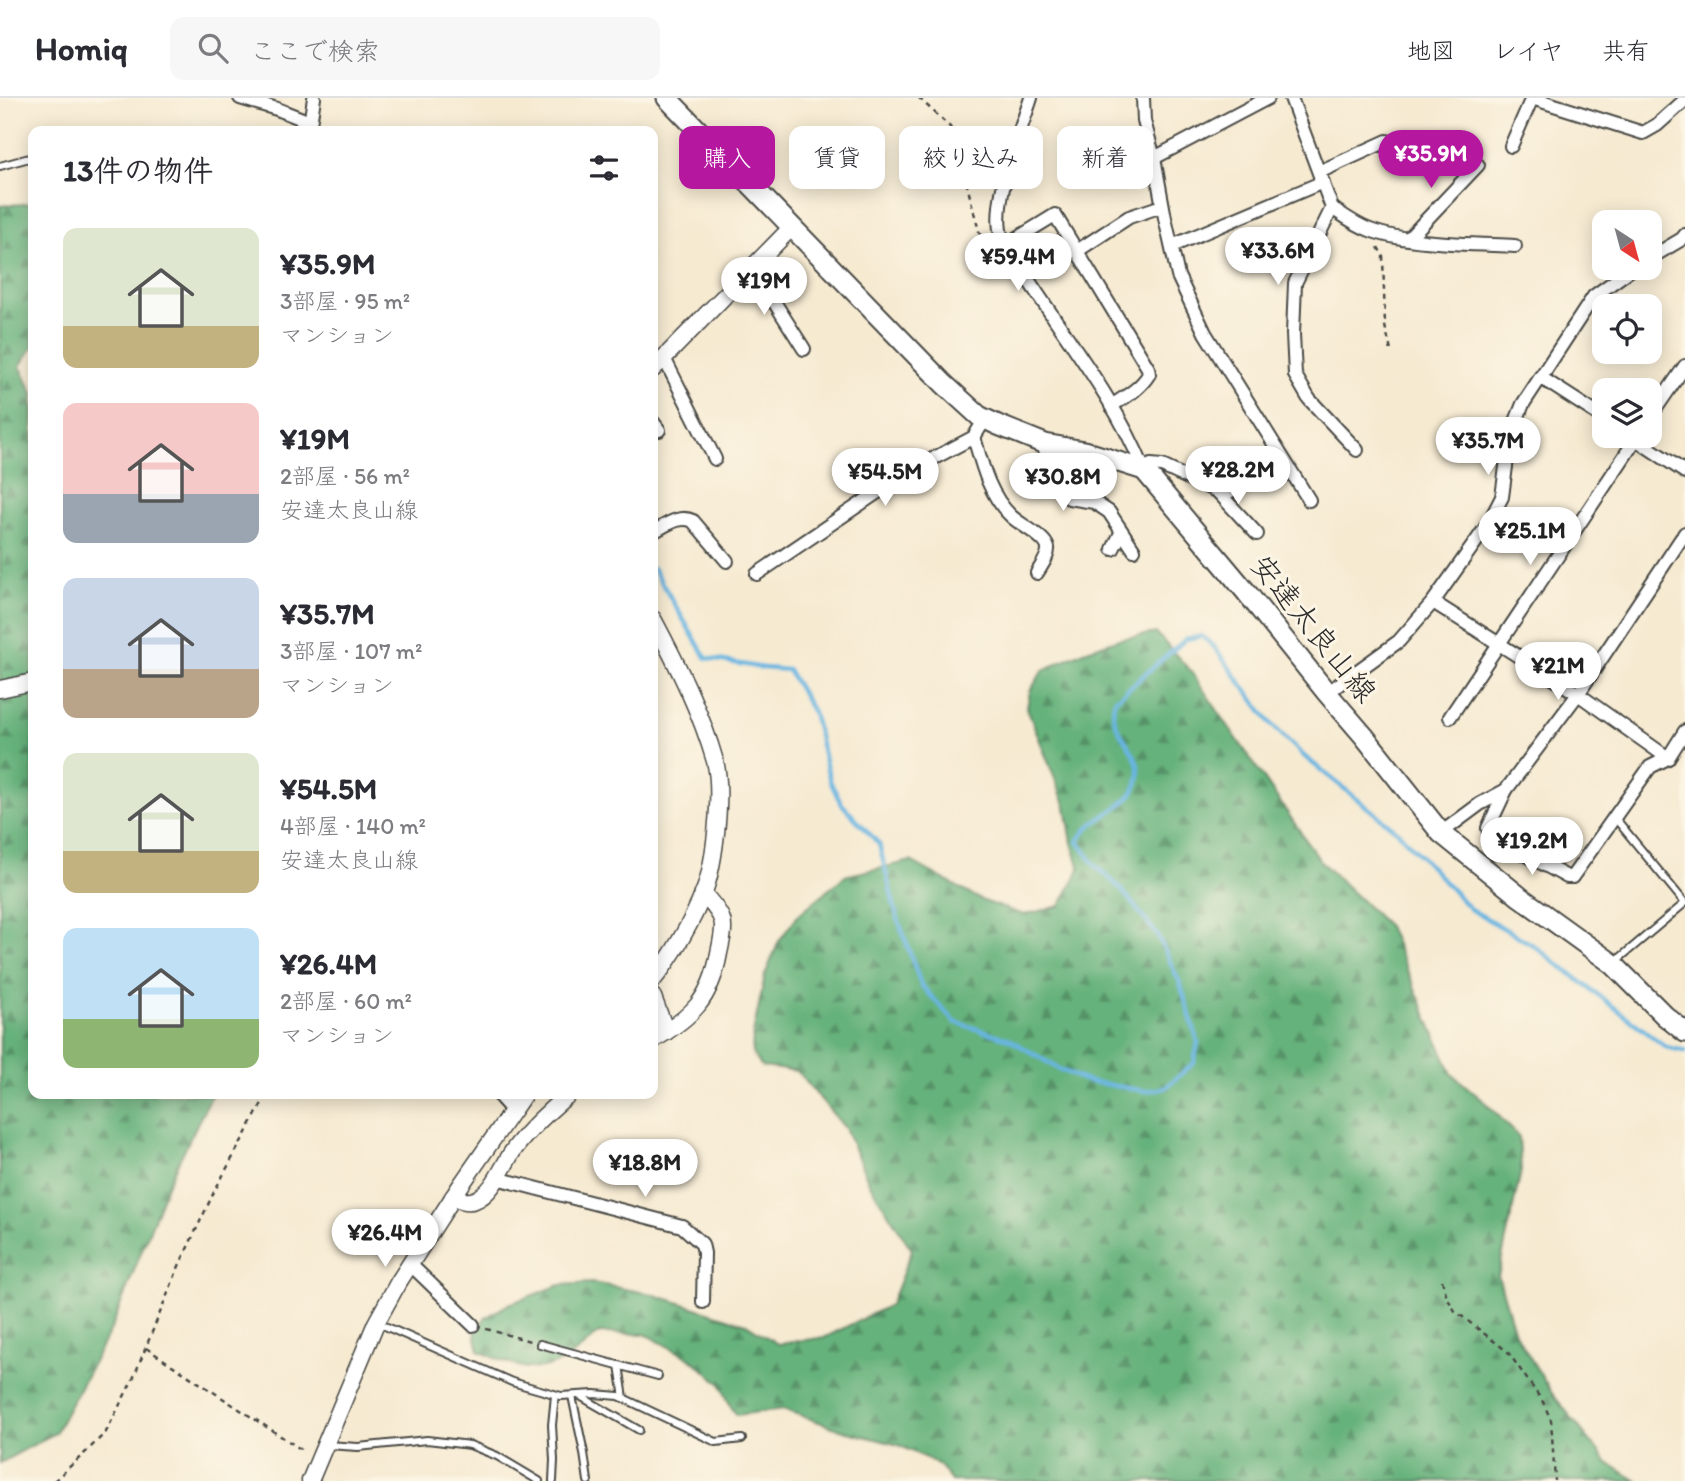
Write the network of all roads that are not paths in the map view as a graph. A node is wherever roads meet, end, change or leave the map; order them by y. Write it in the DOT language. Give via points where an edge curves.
graph roads {
  1 [pos="240,98"];
  2 [pos="314,98"];
  3 [pos="667,98"];
  4 [pos="1031,98"];
  5 [pos="1268,98"];
  6 [pos="1292,98"];
  7 [pos="1147,100"];
  8 [pos="1685,100"];
  9 [pos="308,126"];
  10 [pos="310,126"];
  11 [pos="1387,141"];
  12 [pos="1511,146"];
  13 [pos="28,158"];
  14 [pos="1154,158"];
  15 [pos="1478,165"];
  16 [pos="0,166"];
  17 [pos="1321,177"];
  18 [pos="1162,206"];
  19 [pos="1332,208"];
  20 [pos="792,227"];
  21 [pos="1685,235"];
  22 [pos="1409,238"];
  23 [pos="1006,245"];
  24 [pos="1172,246"];
  25 [pos="1515,246"];
  26 [pos="1077,251"];
  27 [pos="1662,251"];
  28 [pos="752,267"];
  29 [pos="1616,280"];
  30 [pos="804,349"];
  31 [pos="658,363"];
  32 [pos="1685,366"];
  33 [pos="1540,377"];
  34 [pos="1662,400"];
  35 [pos="1111,406"];
  36 [pos="1592,411"];
  37 [pos="985,419"];
  38 [pos="974,437"];
  39 [pos="1045,444"];
  40 [pos="1628,448"];
  41 [pos="1651,448"];
  42 [pos="1357,450"];
  43 [pos="715,458"];
  44 [pos="1144,470"];
  45 [pos="1685,472"];
  46 [pos="1251,480"];
  47 [pos="1218,492"];
  48 [pos="1309,500"];
  49 [pos="658,529"];
  50 [pos="1121,533"];
  51 [pos="1685,533"];
  52 [pos="1257,534"];
  53 [pos="1113,549"];
  54 [pos="1134,550"];
  55 [pos="727,561"];
  56 [pos="1037,573"];
  57 [pos="757,574"];
  58 [pos="1433,602"];
  59 [pos="1499,644"];
  60 [pos="660,645"];
  61 [pos="28,682"];
  62 [pos="0,688"];
  63 [pos="1327,693"];
  64 [pos="1578,694"];
  65 [pos="1450,718"];
  66 [pos="1685,731"];
  67 [pos="1668,758"];
  68 [pos="1506,790"];
  69 [pos="1615,818"];
  70 [pos="1441,833"];
  71 [pos="703,893"];
  72 [pos="1613,964"];
  73 [pos="658,974"];
  74 [pos="1685,1032"];
  75 [pos="659,1036"];
  76 [pos="502,1099"];
  77 [pos="520,1099"];
  78 [pos="563,1099"];
  79 [pos="512,1111"];
  80 [pos="496,1178"];
  81 [pos="453,1197"];
  82 [pos="410,1264"];
  83 [pos="703,1302"];
  84 [pos="376,1323"];
  85 [pos="473,1325"];
  86 [pos="540,1344"];
  87 [pos="620,1365"];
  88 [pos="658,1376"];
  89 [pos="555,1395"];
  90 [pos="576,1395"];
  91 [pos="624,1398"];
  92 [pos="639,1430"];
  93 [pos="742,1439"];
  94 [pos="326,1445"];
  95 [pos="310,1481"];
  96 [pos="539,1481"];
  97 [pos="552,1481"];
  98 [pos="587,1481"];
  1 -- 9 [label="street" via="278,109"];
  2 -- 10 [label="street"];
  3 -- 20 [label="main road"];
  4 -- 23 [label="street" via="999,203 998,227"];
  5 -- 14 [label="street"];
  6 -- 17 [label="street"];
  7 -- 14 [label="street" via="1144,121"];
  8 -- 12 [label="street" via="1643,133 1532,98"];
  11 -- 17 [label="street"];
  13 -- 16 [label="lane"];
  14 -- 18 [label="street"];
  15 -- 22 [label="street"];
  17 -- 19 [label="street"];
  17 -- 24 [label="street"];
  18 -- 24 [label="street"];
  18 -- 26 [label="street" via="1129,218"];
  19 -- 22 [label="street" via="1364,227"];
  19 -- 42 [label="street" via="1295,283 1295,375 1309,399"];
  20 -- 28 [label="street"];
  20 -- 37 [label="main road" via="944,384"];
  21 -- 27 [label="street"];
  22 -- 25 [label="street"];
  23 -- 26 [label="street" via="1055,215"];
  23 -- 35 [label="street"];
  24 -- 48 [label="street" via="1178,275 1205,333"];
  26 -- 35 [label="street" via="1149,374"];
  28 -- 30 [label="street"];
  28 -- 31 [label="street"];
  29 -- 33 [label="street" via="1594,296"];
  31 -- 43 [label="street"];
  32 -- 34 [label="street"];
  33 -- 36 [label="street"];
  33 -- 58 [label="street" via="1510,436 1502,497"];
  35 -- 44 [label="street"];
  37 -- 38 [label="street"];
  37 -- 39 [label="main road"];
  38 -- 56 [label="street" via="994,495 1047,546"];
  38 -- 57 [label="street" via="906,473"];
  39 -- 44 [label="main road"];
  39 -- 50 [label="street" via="1046,461 1069,498 1094,502 1108,512"];
  40 -- 59 [label="street"];
  41 -- 45 [label="street"];
  44 -- 47 [label="street" via="1162,466"];
  44 -- 63 [label="main road, 安達太良山線"];
  46 -- 47 [label="street" via="1227,493"];
  47 -- 52 [label="street"];
  49 -- 55 [label="street" via="687,518"];
  50 -- 53 [label="street"];
  50 -- 54 [label="street"];
  51 -- 64 [label="street"];
  58 -- 59 [label="street"];
  58 -- 63 [label="street" via="1399,641"];
  59 -- 64 [label="street"];
  59 -- 65 [label="street"];
  60 -- 71 [label="street" via="691,695 716,763 719,803"];
  61 -- 62 [label="street"];
  63 -- 70 [label="main road, 安達太良山線"];
  64 -- 67 [label="street"];
  64 -- 68 [label="street"];
  66 -- 67 [label="street"];
  67 -- 69 [label="street" via="1650,767"];
  68 -- 69 [label="street" via="1488,828 1490,835 1567,877 1572,877"];
  68 -- 70 [label="street"];
  69 -- 72 [label="lane" via="1685,903"];
  70 -- 72 [label="main road, 安達太良山線"];
  71 -- 73 [label="street"];
  71 -- 75 [label="street" via="723,920 718,960 706,997"];
  72 -- 74 [label="main road, 安達太良山線"];
  76 -- 79 [label="street"];
  77 -- 79 [label="street"];
  78 -- 80 [label="street" via="514,1149"];
  79 -- 81 [label="street"];
  80 -- 81 [label="street" via="475,1200"];
  80 -- 83 [label="street" via="682,1226 702,1244"];
  81 -- 82 [label="street"];
  82 -- 84 [label="street"];
  82 -- 85 [label="street"];
  84 -- 89 [label="lane" via="512,1382"];
  84 -- 94 [label="street"];
  86 -- 87 [label="lane"];
  87 -- 88 [label="lane"];
  87 -- 91 [label="lane"];
  89 -- 90 [label="lane"];
  89 -- 97 [label="lane"];
  90 -- 91 [label="lane"];
  90 -- 92 [label="lane"];
  90 -- 98 [label="lane"];
  91 -- 93 [label="lane" via="716,1442"];
  94 -- 95 [label="street"];
  94 -- 96 [label="lane" via="358,1447 427,1440 470,1445"];
}
